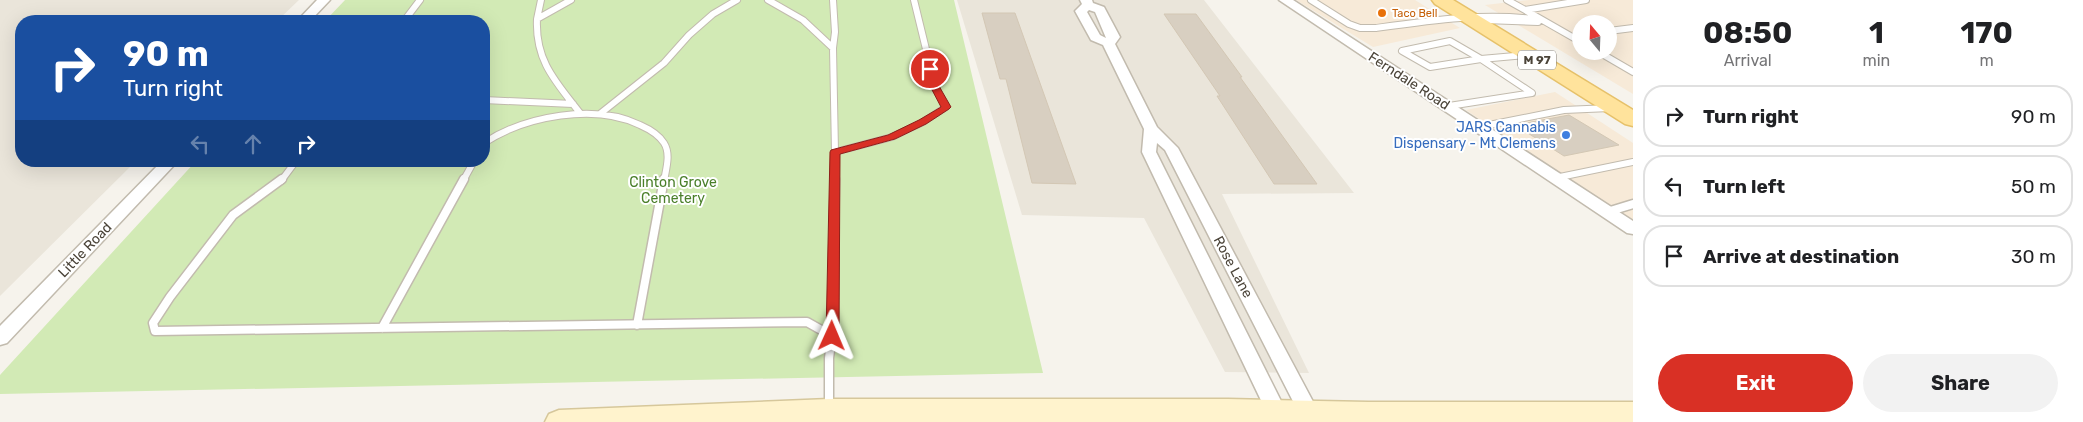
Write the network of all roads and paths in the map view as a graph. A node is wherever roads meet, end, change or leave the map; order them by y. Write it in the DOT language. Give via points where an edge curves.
graph roads {
  1 [pos="324,0"];
  2 [pos="420,0"];
  3 [pos="541,0"];
  4 [pos="571,0"];
  5 [pos="737,0"];
  6 [pos="768,0"];
  7 [pos="833,0"];
  8 [pos="914,0"];
  9 [pos="1285,0"];
  10 [pos="1312,0"];
  11 [pos="1442,0"];
  12 [pos="1507,0"];
  13 [pos="1586,0"];
  14 [pos="1087,2"];
  15 [pos="1525,10"];
  16 [pos="309,15"];
  17 [pos="409,15"];
  18 [pos="1468,17"];
  19 [pos="537,19"];
  20 [pos="1542,20"];
  21 [pos="1633,28"];
  22 [pos="1618,29"];
  23 [pos="1569,35"];
  24 [pos="1572,35"];
  25 [pos="1572,37"];
  26 [pos="833,48"];
  27 [pos="1529,55"];
  28 [pos="1481,59"];
  29 [pos="1612,60"];
  30 [pos="1633,72"];
  31 [pos="490,100"];
  32 [pos="573,104"];
  33 [pos="1449,106"];
  34 [pos="1614,107"];
  35 [pos="580,113"];
  36 [pos="601,113"];
  37 [pos="1633,119"];
  38 [pos="1479,127"];
  39 [pos="1151,129"];
  40 [pos="490,139"];
  41 [pos="835,152"];
  42 [pos="1633,162"];
  43 [pos="165,167"];
  44 [pos="292,167"];
  45 [pos="471,167"];
  46 [pos="1555,178"];
  47 [pos="1633,204"];
  48 [pos="1607,212"];
  49 [pos="1633,229"];
  50 [pos="637,325"];
  51 [pos="382,328"];
  52 [pos="832,336"];
  53 [pos="0,338"];
  54 [pos="829,410"];
  55 [pos="1276,411"];
  56 [pos="1308,411"];
  57 [pos="1633,414"];
  58 [pos="1138,416"];
  59 [pos="1231,416"];
  60 [pos="1370,418"];
  61 [pos="1518,418"];
  62 [pos="559,422"];
  1 -- 16 [label="street"];
  2 -- 17 [label="lane"];
  3 -- 19 [label="lane"];
  4 -- 19 [label="lane"];
  5 -- 36 [label="lane" via="713,14 664,63"];
  6 -- 26 [label="lane" via="819,32"];
  7 -- 26 [label="lane"];
  8 -- 41 [label="lane" via="935,86 946,107 892,137"];
  9 -- 33 [label="street, Ferndale Road"];
  10 -- 18 [label="lane" via="1360,28"];
  11 -- 18 [label="main road, M 97"];
  12 -- 15 [label="lane"];
  13 -- 15 [label="lane"];
  14 -- 39 [label="street, Rose Lane" via="1081,12 1094,37 1108,43"];
  15 -- 20 [label="lane"];
  18 -- 20 [label="lane" via="1502,22 1536,23"];
  18 -- 27 [label="main road, M 97"];
  19 -- 32 [label="lane" via="535,33 542,64"];
  20 -- 23 [label="lane"];
  21 -- 22 [label="lane"];
  23 -- 24 [label="lane"];
  23 -- 25 [label="lane"];
  26 -- 41 [label="lane"];
  27 -- 28 [label="lane"];
  27 -- 34 [label="main road, M 97"];
  28 -- 28 [label="lane" via="1450,41 1402,51 1430,67"];
  28 -- 33 [label="lane" via="1532,93"];
  29 -- 30 [label="lane"];
  31 -- 32 [label="lane"];
  32 -- 35 [label="lane"];
  33 -- 38 [label="street, Ferndale Road"];
  34 -- 37 [label="main road, M 97"];
  34 -- 38 [label="lane" via="1564,110"];
  35 -- 36 [label="lane"];
  35 -- 40 [label="lane" via="502,131"];
  36 -- 50 [label="lane" via="630,120 652,131 665,144 668,160"];
  38 -- 46 [label="street, Ferndale Road"];
  39 -- 55 [label="street, Rose Lane" via="1149,152"];
  39 -- 56 [label="street, Rose Lane" via="1171,148"];
  41 -- 52 [label="lane"];
  42 -- 46 [label="lane"];
  43 -- 53 [label="street, Little Road"];
  44 -- 51 [label="lane" via="282,180 233,215 153,322 155,331"];
  45 -- 51 [label="lane"];
  46 -- 48 [label="street, Ferndale Road"];
  47 -- 48 [label="lane"];
  48 -- 49 [label="street, Ferndale Road"];
  50 -- 51 [label="lane"];
  50 -- 52 [label="lane" via="807,322"];
  52 -- 54 [label="lane"];
  54 -- 58 [label="main road"];
  54 -- 62 [label="main road"];
  55 -- 56 [label="main road"];
  55 -- 59 [label="main road"];
  56 -- 60 [label="main road"];
  57 -- 61 [label="main road"];
  58 -- 59 [label="main road"];
  60 -- 61 [label="main road"];
}
